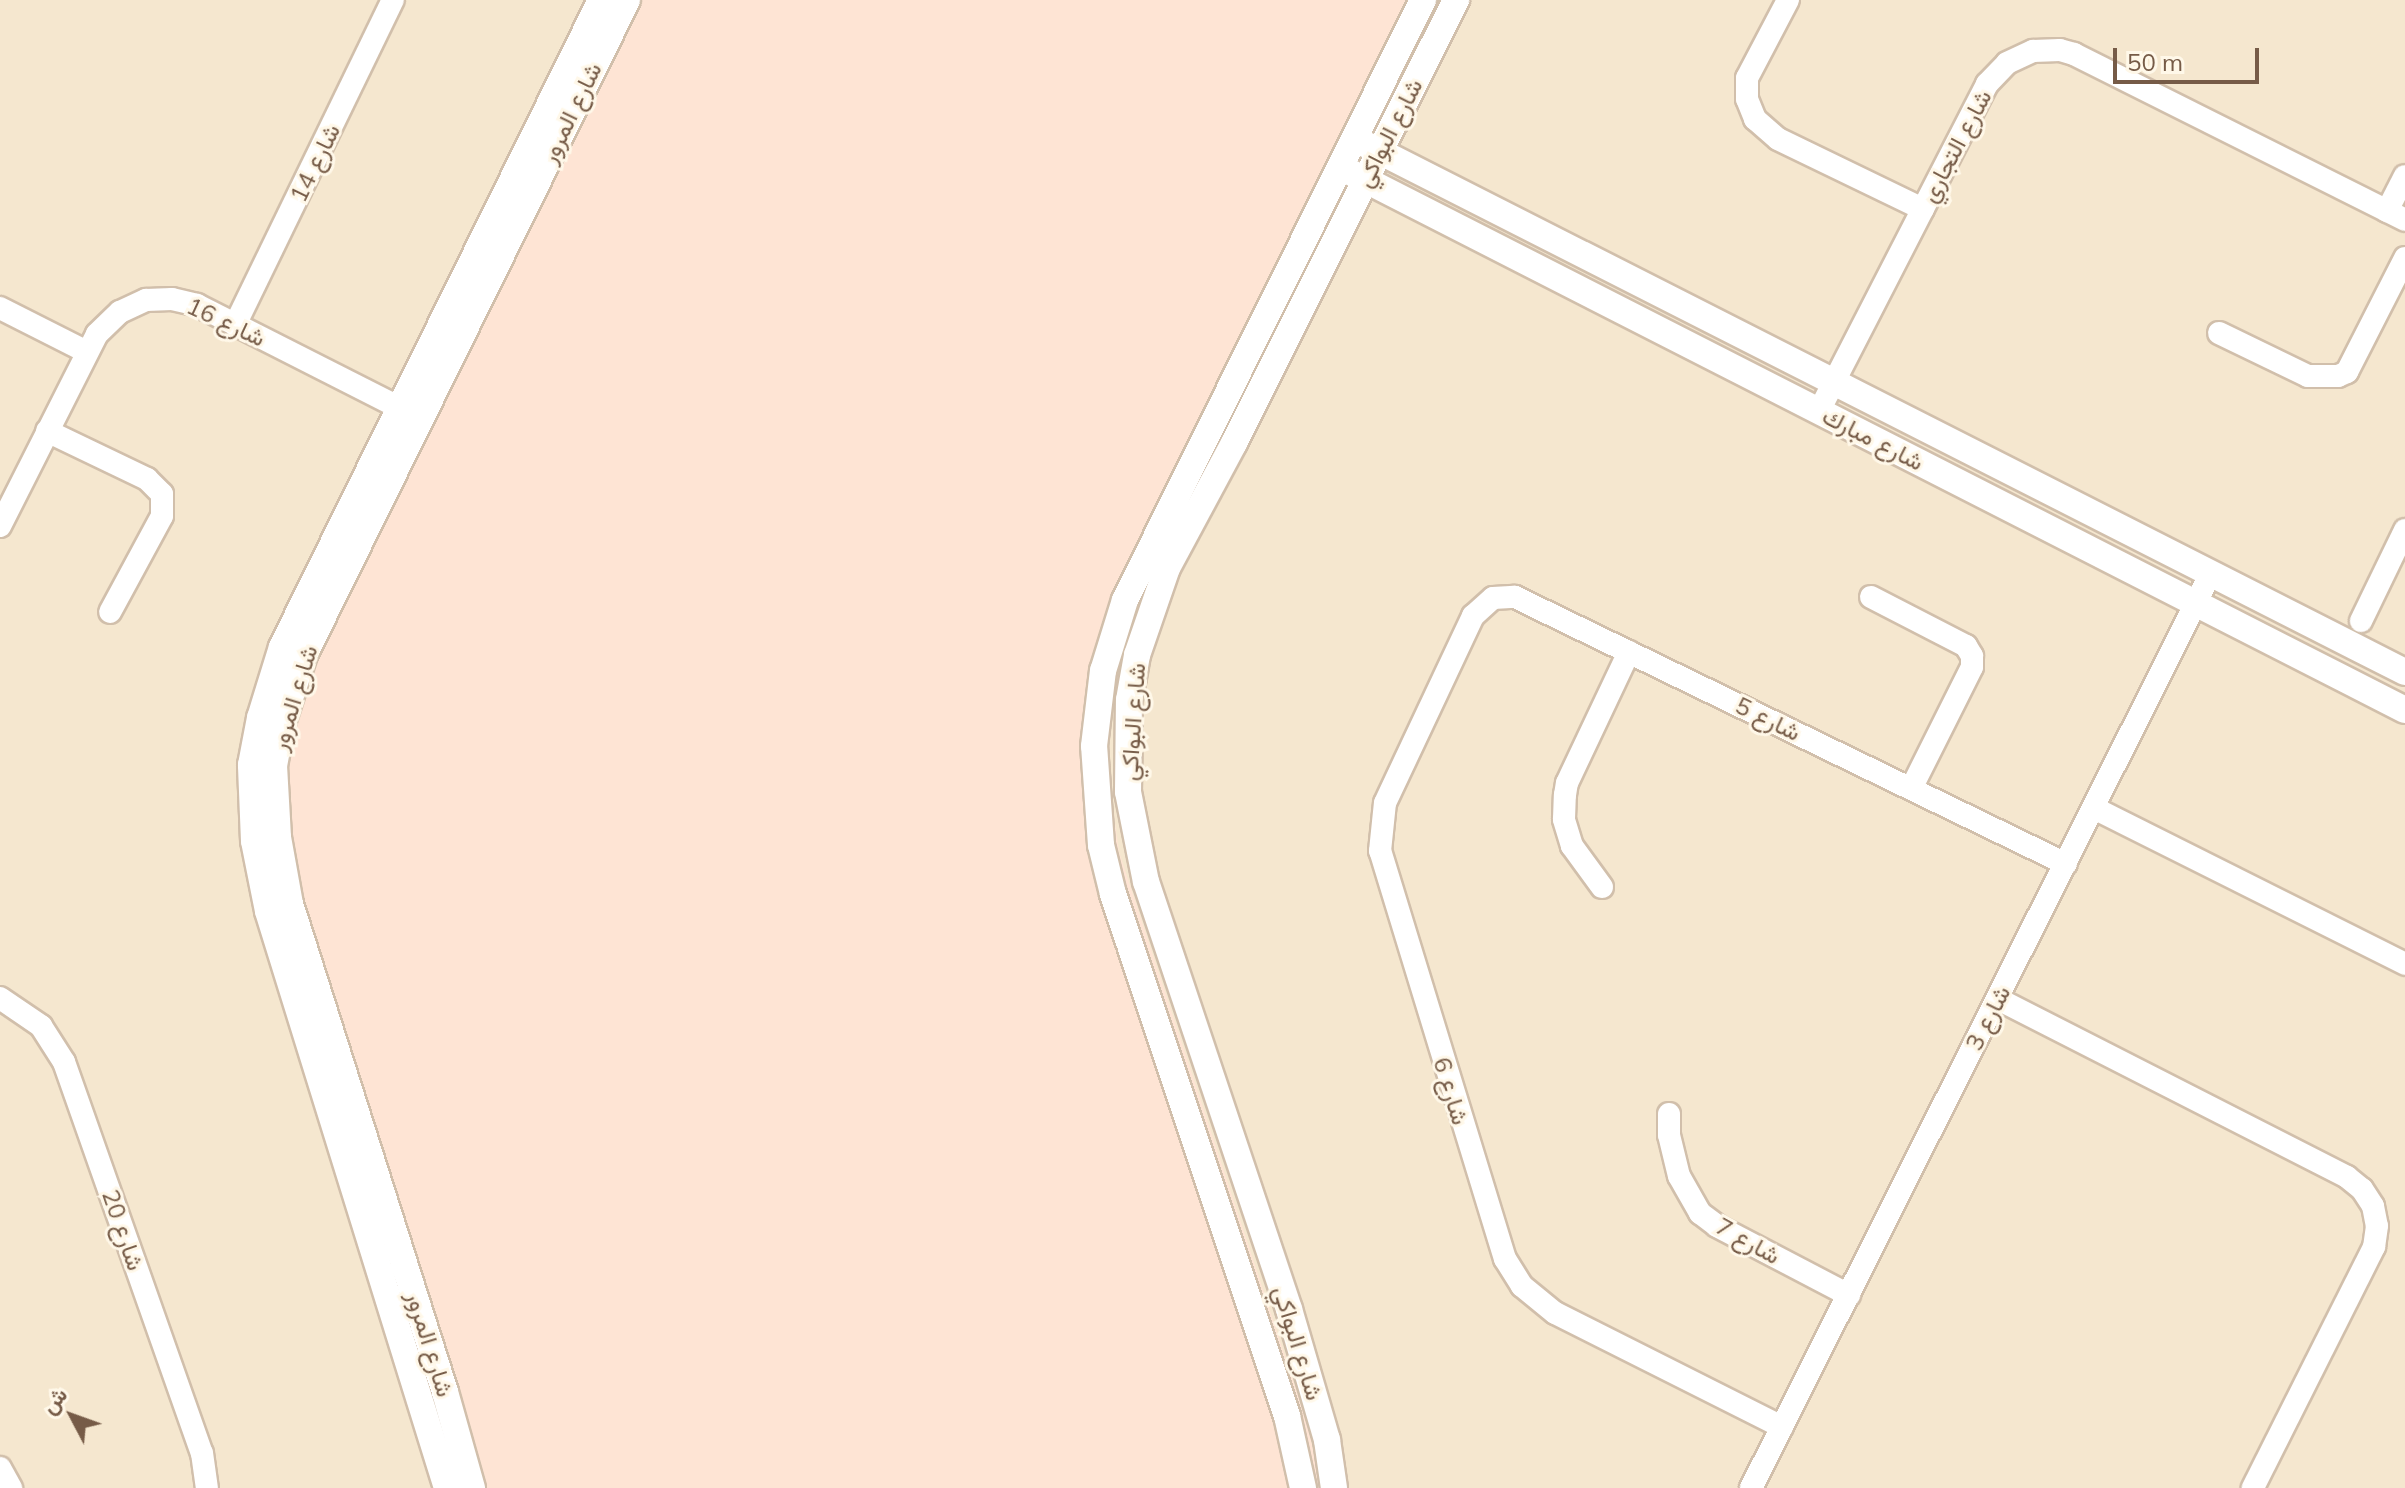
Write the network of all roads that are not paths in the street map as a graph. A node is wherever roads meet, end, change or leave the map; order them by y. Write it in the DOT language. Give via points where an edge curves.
graph roads {
  1 [pos="393,0"];
  2 [pos="601,0"];
  3 [pos="627,0"];
  4 [pos="1423,0"];
  5 [pos="1456,0"];
  6 [pos="1788,0"];
  7 [pos="1354,138"];
  8 [pos="1380,151"];
  9 [pos="1340,167"];
  10 [pos="2405,176"];
  11 [pos="1365,180"];
  12 [pos="1923,209"];
  13 [pos="2396,216"];
  14 [pos="2405,258"];
  15 [pos="0,308"];
  16 [pos="235,325"];
  17 [pos="2219,333"];
  18 [pos="87,352"];
  19 [pos="1834,382"];
  20 [pos="1819,411"];
  21 [pos="410,414"];
  22 [pos="47,431"];
  23 [pos="0,526"];
  24 [pos="2405,530"];
  25 [pos="2211,573"];
  26 [pos="1871,597"];
  27 [pos="2196,604"];
  28 [pos="110,612"];
  29 [pos="1473,616"];
  30 [pos="2361,621"];
  31 [pos="1629,652"];
  32 [pos="2405,672"];
  33 [pos="2405,710"];
  34 [pos="1911,789"];
  35 [pos="2094,808"];
  36 [pos="2066,864"];
  37 [pos="1602,887"];
  38 [pos="2405,964"];
  39 [pos="0,998"];
  40 [pos="1998,999"];
  41 [pos="1669,1114"];
  42 [pos="1849,1295"];
  43 [pos="434,1396"];
  44 [pos="1782,1427"];
  45 [pos="0,1468"];
  46 [pos="11,1488"];
  47 [pos="207,1488"];
  48 [pos="447,1488"];
  49 [pos="472,1488"];
  50 [pos="1303,1488"];
  51 [pos="1334,1488"];
  52 [pos="1751,1488"];
  53 [pos="2253,1488"];
  1 -- 16 [label="street, شارع 14"];
  2 -- 21 [label="street, شارع المرور"];
  3 -- 21 [label="street, شارع المرور"];
  4 -- 7 [label="street, شارع البواكي"];
  5 -- 8 [label="street, شارع البواكي"];
  6 -- 12 [label="street" via="1747,78 1747,99 1755,119 1778,139"];
  7 -- 8 [label="street, شارع مبارك"];
  7 -- 9 [label="street, شارع البواكي"];
  8 -- 11 [label="street, شارع البواكي"];
  8 -- 19 [label="street, شارع مبارك"];
  9 -- 11 [label="street, شارع مبارك"];
  9 -- 50 [label="street, شارع البواكي" via="1125,600 1103,671 1094,746 1100,833 1113,894 1287,1416"];
  10 -- 13 [label="street"];
  11 -- 20 [label="street, شارع مبارك"];
  11 -- 51 [label="street, شارع البواكي" via="1167,568 1137,655 1126,746 1128,792 1146,882 1289,1309 1327,1440"];
  12 -- 13 [label="street, شارع التجاري" via="1996,73 2019,56 2047,50 2074,54"];
  12 -- 19 [label="street, شارع التجاري"];
  14 -- 17 [label="street" via="2347,372 2338,376 2308,376"];
  15 -- 18 [label="street"];
  16 -- 18 [label="street, شارع 16" via="184,301 146,300 107,321"];
  16 -- 21 [label="street, شارع 16"];
  18 -- 22 [label="street, شارع 16"];
  19 -- 20 [label="street, شارع التجاري"];
  19 -- 25 [label="street, شارع مبارك"];
  20 -- 27 [label="street, شارع مبارك"];
  21 -- 43 [label="street, شارع المرور" via="282,647 254,741 250,789 268,911 317,1027"];
  22 -- 23 [label="street, شارع 16"];
  22 -- 28 [label="street" via="147,479 162,494 162,516"];
  24 -- 30 [label="street"];
  25 -- 27 [label="street, شارع 3"];
  25 -- 32 [label="street, شارع مبارك"];
  26 -- 34 [label="street" via="1966,646 1972,656 1972,667"];
  27 -- 33 [label="street, شارع مبارك"];
  27 -- 35 [label="street, شارع 3"];
  29 -- 31 [label="street, شارع 5" via="1493,598 1515,597"];
  29 -- 44 [label="street, شارع 6" via="1385,803 1380,851 1505,1259 1522,1286 1555,1313"];
  31 -- 34 [label="street, شارع 5"];
  31 -- 37 [label="street" via="1565,795 1564,819 1572,846"];
  34 -- 36 [label="street, شارع 5"];
  35 -- 36 [label="street, شارع 3"];
  35 -- 38 [label="street"];
  36 -- 40 [label="street, شارع 3"];
  39 -- 47 [label="street, شارع 20" via="41,1026 64,1062 202,1453"];
  40 -- 42 [label="street, شارع 3"];
  40 -- 53 [label="street" via="2347,1177 2373,1206 2374,1247"];
  41 -- 42 [label="street, شارع 7" via="1679,1176 1700,1213"];
  42 -- 44 [label="street, شارع 3"];
  43 -- 48 [label="street, شارع المرور"];
  43 -- 49 [label="street, شارع المرور"];
  44 -- 52 [label="street, شارع 3"];
  45 -- 46 [label="street"];
}
